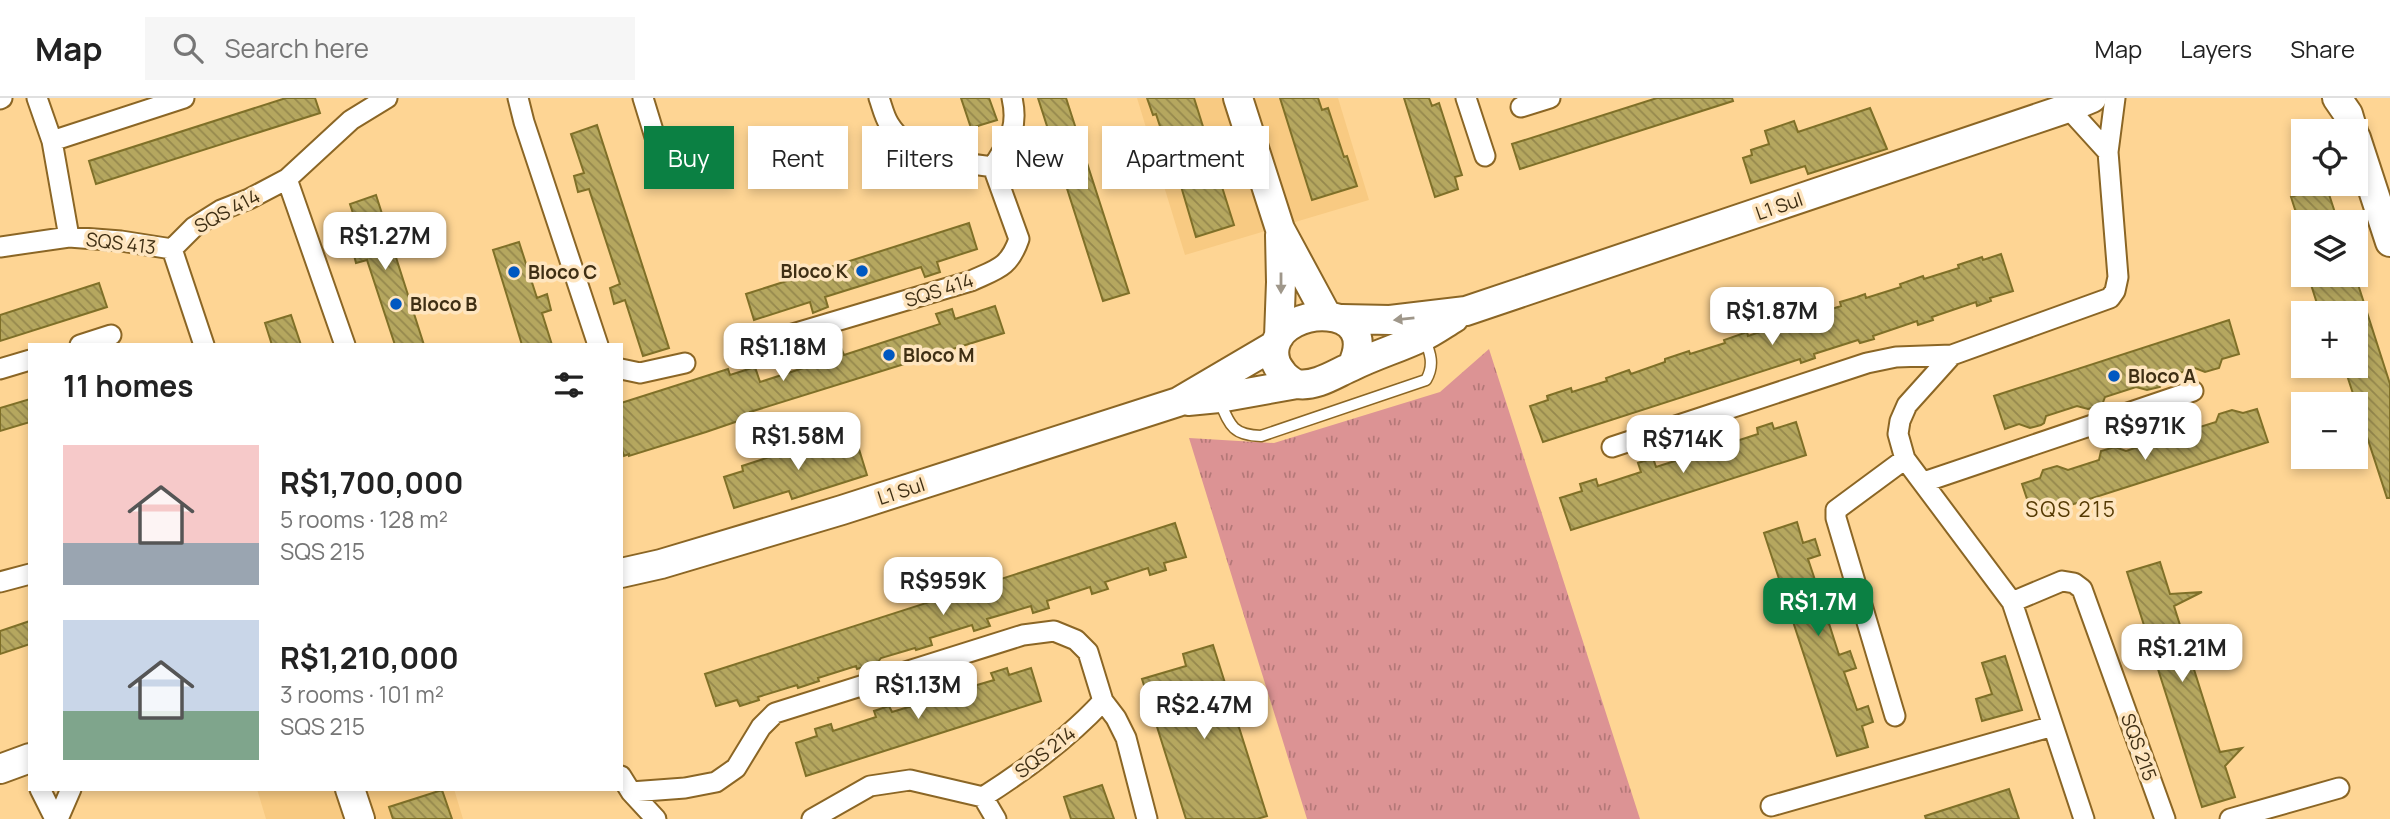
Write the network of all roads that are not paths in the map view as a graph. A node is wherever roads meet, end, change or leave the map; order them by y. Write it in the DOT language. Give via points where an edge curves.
graph roads {
  1 [pos="37,98"];
  2 [pos="184,98"];
  3 [pos="387,98"];
  4 [pos="518,98"];
  5 [pos="643,98"];
  6 [pos="879,98"];
  7 [pos="1012,98"];
  8 [pos="1238,98"];
  9 [pos="1466,98"];
  10 [pos="1550,98"];
  11 [pos="2115,98"];
  12 [pos="2080,103"];
  13 [pos="1521,107"];
  14 [pos="2348,116"];
  15 [pos="652,126"];
  16 [pos="1014,126"];
  17 [pos="52,141"];
  18 [pos="2108,152"];
  19 [pos="1485,156"];
  20 [pos="992,167"];
  21 [pos="287,179"];
  22 [pos="1001,189"];
  23 [pos="1280,229"];
  24 [pos="69,237"];
  25 [pos="2390,242"];
  26 [pos="0,247"];
  27 [pos="172,249"];
  28 [pos="1466,311"];
  29 [pos="1335,318"];
  30 [pos="111,335"];
  31 [pos="1424,336"];
  32 [pos="769,341"];
  33 [pos="1277,341"];
  34 [pos="86,343"];
  35 [pos="203,343"];
  36 [pos="344,343"];
  37 [pos="597,343"];
  38 [pos="1952,355"];
  39 [pos="28,361"];
  40 [pos="685,363"];
  41 [pos="1352,366"];
  42 [pos="0,369"];
  43 [pos="623,369"];
  44 [pos="1297,384"];
  45 [pos="2193,391"];
  46 [pos="1219,398"];
  47 [pos="1178,402"];
  48 [pos="1612,447"];
  49 [pos="1905,459"];
  50 [pos="1924,482"];
  51 [pos="623,573"];
  52 [pos="28,575"];
  53 [pos="0,582"];
  54 [pos="2012,602"];
  55 [pos="1103,701"];
  56 [pos="1895,716"];
  57 [pos="2053,726"];
  58 [pos="626,784"];
  59 [pos="2339,788"];
  60 [pos="41,791"];
  61 [pos="70,791"];
  62 [pos="351,791"];
  63 [pos="983,797"];
  64 [pos="1771,806"];
  65 [pos="56,819"];
  66 [pos="360,819"];
  67 [pos="656,819"];
  68 [pos="812,819"];
  69 [pos="996,819"];
  70 [pos="1146,819"];
  71 [pos="2084,819"];
  72 [pos="2165,819"];
  73 [pos="2230,819"];
  1 -- 17 [label="street, SQS 413"];
  2 -- 17 [label="street"];
  3 -- 21 [label="street, SQS 414" via="351,120"];
  4 -- 37 [label="street"];
  5 -- 15 [label="street"];
  6 -- 20 [label="street" via="889,124 908,145 945,160"];
  7 -- 16 [label="street"];
  8 -- 23 [label="street"];
  9 -- 19 [label="street"];
  10 -- 13 [label="street"];
  11 -- 18 [label="street"];
  12 -- 18 [label="street"];
  12 -- 28 [label="street, L1 Sul"];
  14 -- 25 [label="street"];
  17 -- 24 [label="street, SQS 413"];
  18 -- 38 [label="street" via="2118,278 2110,298"];
  21 -- 27 [label="street, SQS 414" via="194,226"];
  21 -- 36 [label="street"];
  22 -- 32 [label="street, SQS 414" via="1019,240 1013,256 999,268 971,281"];
  23 -- 29 [label="street"];
  23 -- 33 [label="street, one-way"];
  24 -- 26 [label="street, SQS 413"];
  24 -- 27 [label="street, SQS 413"];
  27 -- 35 [label="street"];
  28 -- 29 [label="street, L1 Sul, one-way" via="1390,320"];
  28 -- 31 [label="street, L1 Sul"];
  29 -- 33 [label="street" via="1297,321"];
  29 -- 41 [label="street" via="1354,330 1359,341"];
  30 -- 34 [label="street"];
  31 -- 41 [label="street, L1 Sul"];
  31 -- 46 [label="lane" via="1432,355 1426,380 1261,436 1244,435 1234,428"];
  33 -- 44 [label="street" via="1277,367"];
  33 -- 47 [label="street, L1 Sul"];
  38 -- 48 [label="street" via="1867,363"];
  38 -- 49 [label="street" via="1907,405 1898,434"];
  39 -- 42 [label="street"];
  40 -- 43 [label="street" via="640,373"];
  41 -- 44 [label="street" via="1337,375"];
  44 -- 46 [label="street, L1 Sul"];
  45 -- 50 [label="street"];
  46 -- 47 [label="street, L1 Sul"];
  47 -- 51 [label="street, L1 Sul" via="842,510"];
  49 -- 50 [label="street"];
  49 -- 56 [label="street" via="1836,510"];
  50 -- 54 [label="street"];
  52 -- 53 [label="street"];
  54 -- 57 [label="street"];
  54 -- 72 [label="street, SQS 215" via="2062,581 2082,589"];
  55 -- 58 [label="street" via="1088,652 1076,640 1054,632 1023,635 775,713 736,768 716,782 685,788"];
  55 -- 63 [label="street, SQS 214" via="1068,737"];
  55 -- 70 [label="street" via="1126,738"];
  57 -- 64 [label="street"];
  57 -- 71 [label="street"];
  58 -- 67 [label="street"];
  59 -- 73 [label="street"];
  60 -- 65 [label="street"];
  61 -- 65 [label="street"];
  62 -- 66 [label="street"];
  63 -- 68 [label="street" via="910,780 870,786"];
  63 -- 69 [label="street"];
}
